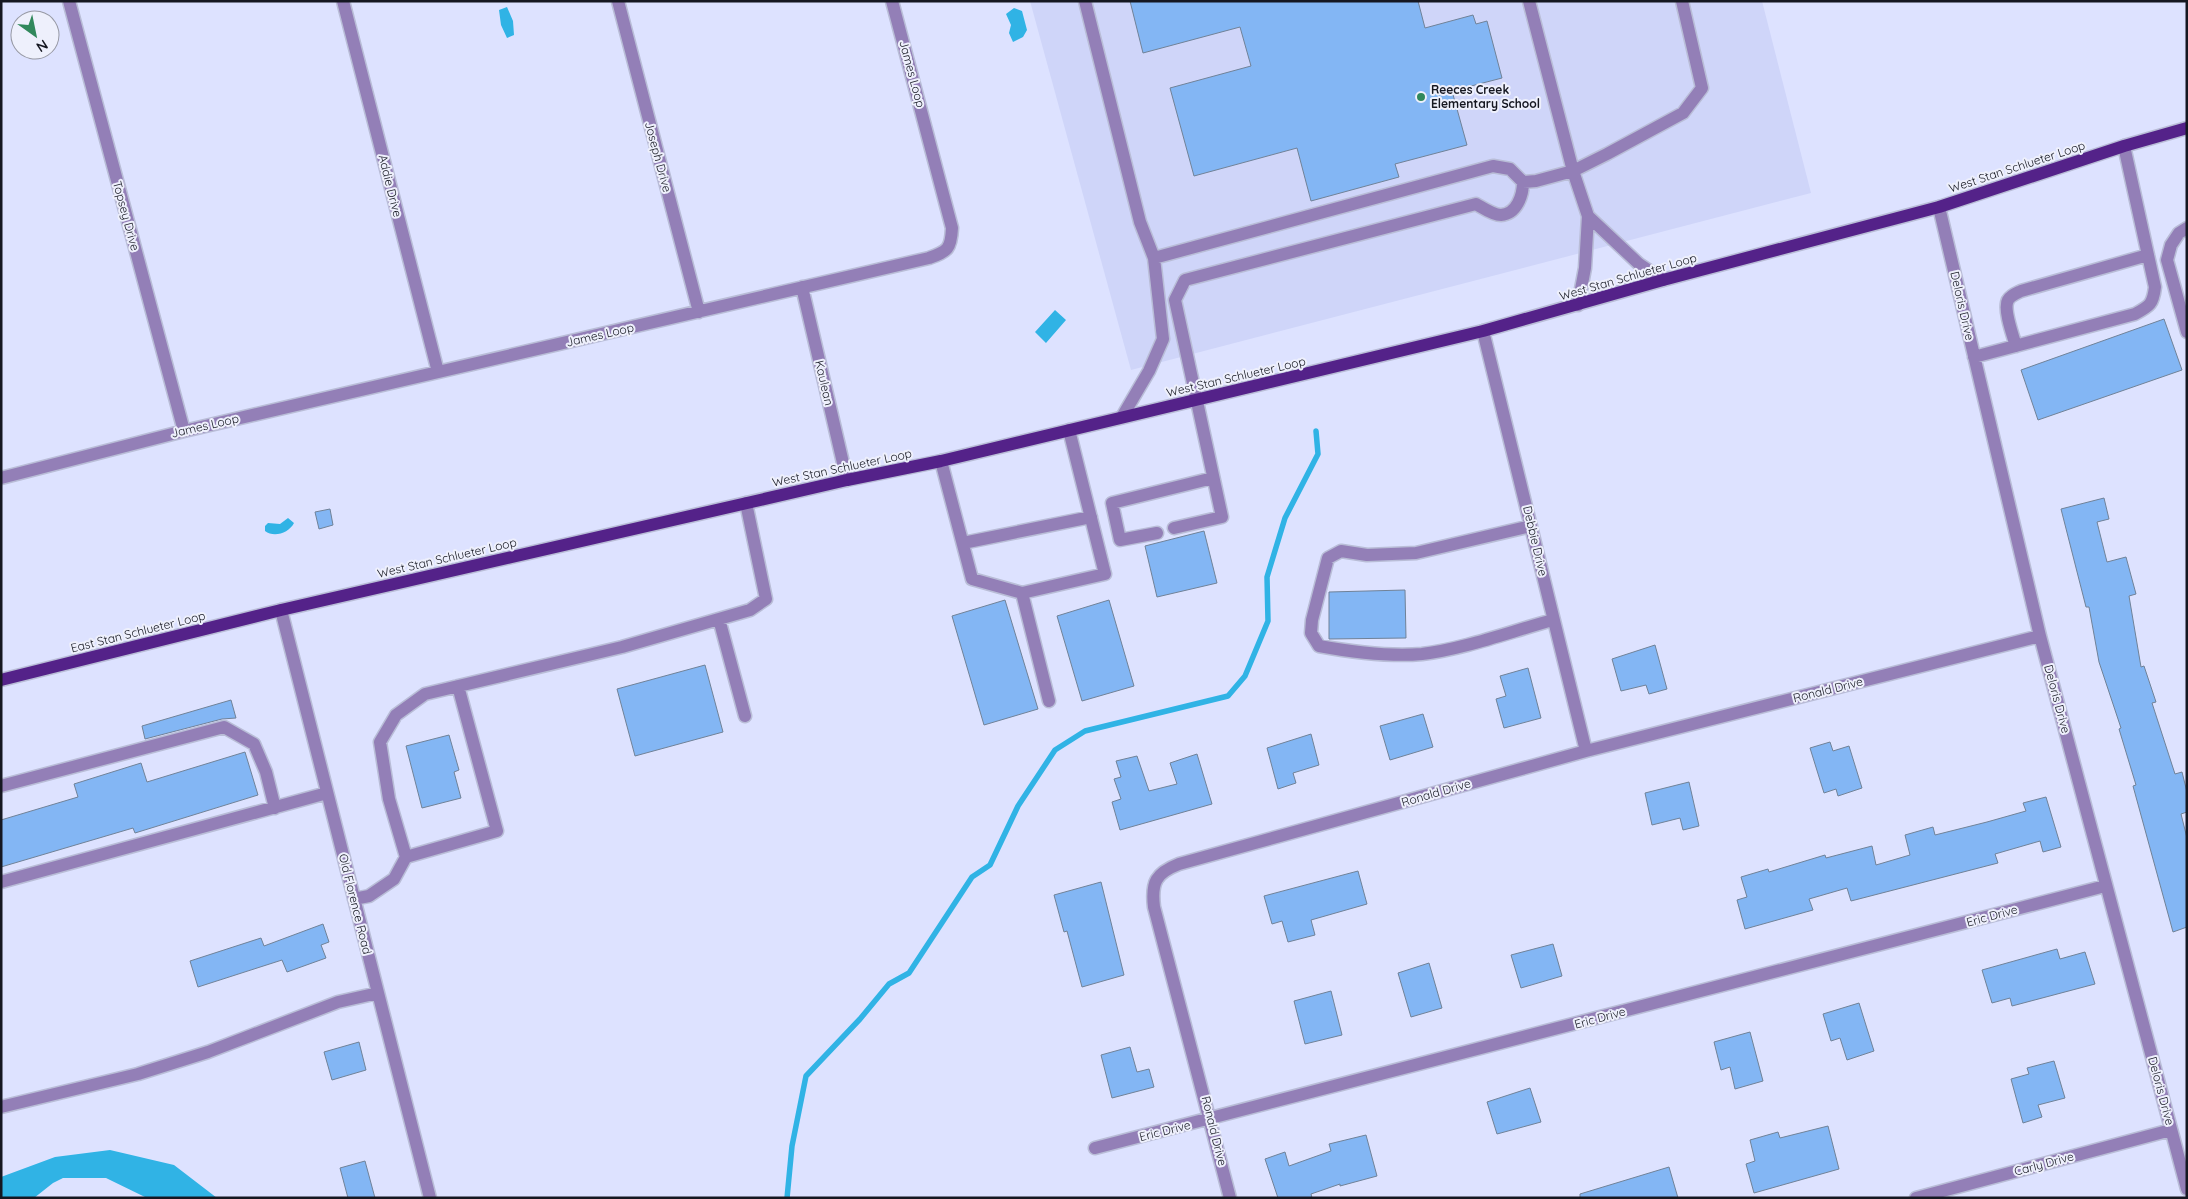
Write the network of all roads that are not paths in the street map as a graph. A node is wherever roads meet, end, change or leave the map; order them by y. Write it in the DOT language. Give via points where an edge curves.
graph roads {
  1 [pos="69,1"];
  2 [pos="343,1"];
  3 [pos="618,1"];
  4 [pos="892,1"];
  5 [pos="1085,1"];
  6 [pos="1529,1"];
  7 [pos="1682,1"];
  8 [pos="2187,128"];
  9 [pos="2124,146"];
  10 [pos="1573,171"];
  11 [pos="1523,182"];
  12 [pos="1939,207"];
  13 [pos="1588,216"];
  14 [pos="2187,228"];
  15 [pos="2148,255"];
  16 [pos="1154,258"];
  17 [pos="1663,280"];
  18 [pos="802,287"];
  19 [pos="1578,305"];
  20 [pos="699,312"];
  21 [pos="1483,331"];
  22 [pos="2187,332"];
  23 [pos="2016,346"];
  24 [pos="1974,358"];
  25 [pos="438,372"];
  26 [pos="1196,401"];
  27 [pos="1122,417"];
  28 [pos="1069,430"];
  29 [pos="184,431"];
  30 [pos="942,461"];
  31 [pos="1,478"];
  32 [pos="1213,478"];
  33 [pos="847,480"];
  34 [pos="746,503"];
  35 [pos="1091,517"];
  36 [pos="1531,526"];
  37 [pos="1174,528"];
  38 [pos="1157,533"];
  39 [pos="963,543"];
  40 [pos="1022,593"];
  41 [pos="281,610"];
  42 [pos="719,619"];
  43 [pos="1553,620"];
  44 [pos="2040,636"];
  45 [pos="1,680"];
  46 [pos="458,686"];
  47 [pos="1049,701"];
  48 [pos="745,716"];
  49 [pos="1586,751"];
  50 [pos="1,786"];
  51 [pos="327,793"];
  52 [pos="275,808"];
  53 [pos="406,857"];
  54 [pos="1,882"];
  55 [pos="2106,886"];
  56 [pos="354,899"];
  57 [pos="378,993"];
  58 [pos="4,1103"];
  59 [pos="1211,1120"];
  60 [pos="2171,1130"];
  61 [pos="1095,1148"];
  62 [pos="2187,1189"];
  63 [pos="430,1198"];
  64 [pos="1230,1198"];
  65 [pos="1916,1198"];
  1 -- 29 [label="street, Topsey Drive"];
  2 -- 25 [label="street, Addie Drive"];
  3 -- 20 [label="street, Joseph Drive"];
  4 -- 18 [label="street, James Loop" via="952,228 952,241 945,252 929,258"];
  5 -- 16 [label="street" via="1140,222"];
  6 -- 10 [label="street"];
  7 -- 10 [label="street" via="1702,88 1683,113"];
  8 -- 9 [label="main road, West Stan Schlueter Loop"];
  9 -- 12 [label="main road, West Stan Schlueter Loop"];
  9 -- 15 [label="street"];
  10 -- 11 [label="street"];
  10 -- 13 [label="street"];
  11 -- 16 [label="street" via="1510,169 1492,166"];
  11 -- 26 [label="street" via="1518,202 1502,215 1476,204 1186,280 1175,300"];
  12 -- 17 [label="main road, West Stan Schlueter Loop"];
  12 -- 24 [label="street, Deloris Drive"];
  13 -- 17 [label="street" via="1639,264"];
  13 -- 19 [label="street" via="1585,268"];
  14 -- 22 [label="street" via="2179,233 2167,260"];
  15 -- 23 [label="street" via="2155,287 2154,300 2148,308"];
  15 -- 23 [label="street" via="2013,295 2006,309"];
  16 -- 27 [label="street" via="1163,339"];
  17 -- 19 [label="main road, West Stan Schlueter Loop"];
  18 -- 20 [label="street, James Loop"];
  18 -- 33 [label="street, Kaulean"];
  19 -- 21 [label="main road, West Stan Schlueter Loop"];
  20 -- 25 [label="street, James Loop"];
  21 -- 26 [label="main road, West Stan Schlueter Loop"];
  21 -- 36 [label="street, Debbie Drive"];
  23 -- 24 [label="street"];
  24 -- 44 [label="street, Deloris Drive"];
  25 -- 29 [label="street, James Loop"];
  26 -- 27 [label="main road, West Stan Schlueter Loop"];
  26 -- 32 [label="street"];
  27 -- 28 [label="main road, West Stan Schlueter Loop"];
  28 -- 30 [label="main road, West Stan Schlueter Loop"];
  28 -- 35 [label="street"];
  29 -- 31 [label="street, James Loop"];
  30 -- 33 [label="main road, West Stan Schlueter Loop"];
  30 -- 39 [label="street"];
  32 -- 37 [label="street" via="1222,517"];
  32 -- 38 [label="street" via="1112,503 1120,540"];
  33 -- 34 [label="main road, West Stan Schlueter Loop"];
  34 -- 41 [label="main road, West Stan Schlueter Loop"];
  34 -- 42 [label="street" via="766,599 750,610"];
  35 -- 39 [label="street"];
  35 -- 40 [label="street" via="1105,574"];
  36 -- 43 [label="street, Debbie Drive"];
  36 -- 43 [label="street" via="1416,553 1368,555 1341,551 1328,558 1311,633 1318,646 1327,648 1360,654 1422,654"];
  39 -- 40 [label="street" via="972,579"];
  40 -- 47 [label="street"];
  41 -- 45 [label="main road, East Stan Schlueter Loop"];
  41 -- 51 [label="street, Old Florence Road"];
  42 -- 46 [label="street"];
  42 -- 48 [label="street"];
  43 -- 49 [label="street, Debbie Drive"];
  44 -- 49 [label="street, Ronald Drive"];
  44 -- 55 [label="street, Deloris Drive"];
  46 -- 53 [label="street" via="425,694 396,715 380,742 390,799"];
  46 -- 53 [label="street" via="497,831"];
  49 -- 59 [label="street, Ronald Drive" via="1164,870 1154,884 1154,907"];
  50 -- 52 [label="street" via="224,727 254,744 266,772"];
  51 -- 52 [label="street"];
  51 -- 56 [label="street, Old Florence Road"];
  52 -- 54 [label="street"];
  53 -- 56 [label="street" via="394,879 369,896"];
  55 -- 59 [label="street, Eric Drive"];
  55 -- 60 [label="street, Deloris Drive"];
  56 -- 57 [label="street, Old Florence Road"];
  57 -- 58 [label="street" via="338,1002 208,1052 138,1074"];
  57 -- 63 [label="street, Old Florence Road"];
  59 -- 61 [label="street, Eric Drive"];
  59 -- 64 [label="street, Ronald Drive"];
  60 -- 62 [label="street, Deloris Drive"];
  60 -- 65 [label="street, Carly Drive"];
}
